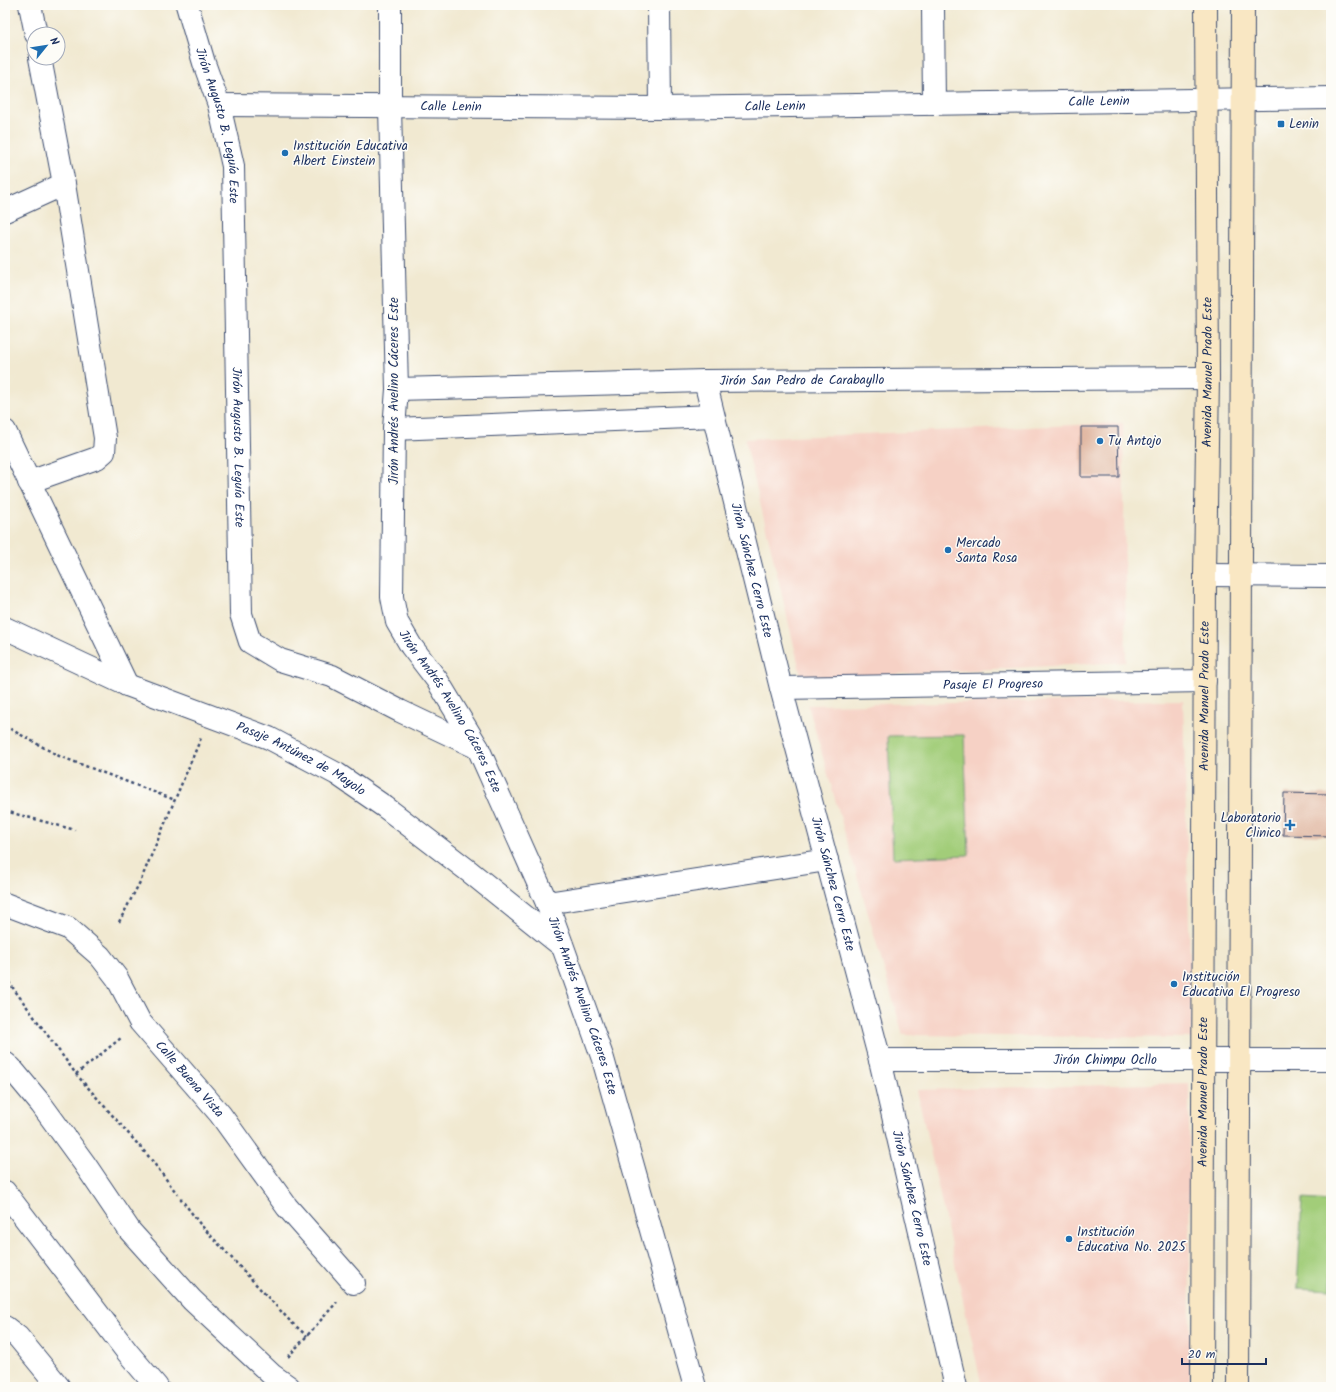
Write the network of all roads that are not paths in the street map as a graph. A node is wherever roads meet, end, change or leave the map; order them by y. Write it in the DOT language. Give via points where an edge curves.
graph roads {
  1 [pos="30,5"];
  2 [pos="187,5"];
  3 [pos="390,5"];
  4 [pos="659,5"];
  5 [pos="933,5"];
  6 [pos="1206,5"];
  7 [pos="1242,5"];
  8 [pos="34,26"];
  9 [pos="42,66"];
  10 [pos="1331,98"];
  11 [pos="1242,99"];
  12 [pos="1207,100"];
  13 [pos="934,104"];
  14 [pos="219,105"];
  15 [pos="390,107"];
  16 [pos="660,108"];
  17 [pos="64,184"];
  18 [pos="5,211"];
  19 [pos="1208,378"];
  20 [pos="705,381"];
  21 [pos="397,389"];
  22 [pos="713,416"];
  23 [pos="394,429"];
  24 [pos="5,431"];
  25 [pos="29,482"];
  26 [pos="1206,575"];
  27 [pos="1241,576"];
  28 [pos="1331,576"];
  29 [pos="5,628"];
  30 [pos="1205,681"];
  31 [pos="127,685"];
  32 [pos="781,688"];
  33 [pos="478,748"];
  34 [pos="827,860"];
  35 [pos="546,903"];
  36 [pos="5,904"];
  37 [pos="563,947"];
  38 [pos="880,1060"];
  39 [pos="1204,1060"];
  40 [pos="1331,1060"];
  41 [pos="1240,1061"];
  42 [pos="7,1070"];
  43 [pos="5,1192"];
  44 [pos="354,1283"];
  45 [pos="5,1327"];
  46 [pos="280,1381"];
  47 [pos="59,1387"];
  48 [pos="157,1387"];
  49 [pos="695,1387"];
  50 [pos="956,1387"];
  51 [pos="1202,1387"];
  52 [pos="1238,1387"];
  1 -- 8 [label="street"];
  2 -- 14 [label="street, Jirón Augusto B. Leguía Este"];
  3 -- 15 [label="street, Jirón Andrés Avelino Cáceres Este"];
  4 -- 16 [label="street"];
  5 -- 13 [label="street"];
  6 -- 12 [label="street, Avenida Manuel Prado Este"];
  7 -- 11 [label="street"];
  9 -- 17 [label="street"];
  10 -- 11 [label="street, Calle Lenin"];
  11 -- 12 [label="street, Calle Lenin"];
  11 -- 27 [label="street"];
  12 -- 13 [label="street, Calle Lenin"];
  12 -- 19 [label="street, Avenida Manuel Prado Este"];
  13 -- 16 [label="street, Calle Lenin"];
  14 -- 15 [label="street, Calle Lenin"];
  14 -- 33 [label="street, Jirón Augusto B. Leguía Este" via="233,166 241,614 250,642 280,660 332,676"];
  15 -- 16 [label="street, Calle Lenin"];
  15 -- 21 [label="street, Jirón Andrés Avelino Cáceres Este"];
  17 -- 18 [label="street"];
  17 -- 25 [label="street" via="105,438 104,452 97,458"];
  19 -- 20 [label="street, Jirón San Pedro de Carabayllo"];
  19 -- 26 [label="street, Avenida Manuel Prado Este"];
  20 -- 21 [label="street, Jirón San Pedro de Carabayllo"];
  20 -- 22 [label="street, Jirón Sánchez Cerro Este"];
  21 -- 23 [label="street, Jirón Andrés Avelino Cáceres Este"];
  22 -- 23 [label="street"];
  22 -- 32 [label="street, Jirón Sánchez Cerro Este"];
  23 -- 33 [label="street, Jirón Andrés Avelino Cáceres Este" via="392,597 397,622 411,646 437,680"];
  24 -- 25 [label="street"];
  25 -- 31 [label="street"];
  26 -- 27 [label="street"];
  26 -- 30 [label="street, Avenida Manuel Prado Este"];
  27 -- 28 [label="street"];
  27 -- 41 [label="street"];
  29 -- 31 [label="street, Pasaje Antúnez de Mayolo"];
  30 -- 32 [label="street, Pasaje El Progreso"];
  30 -- 39 [label="street, Avenida Manuel Prado Este"];
  31 -- 37 [label="street, Pasaje Antúnez de Mayolo" via="269,738 336,774 385,807 464,867"];
  32 -- 34 [label="street, Jirón Sánchez Cerro Este"];
  33 -- 35 [label="street, Jirón Andrés Avelino Cáceres Este"];
  34 -- 35 [label="street"];
  34 -- 38 [label="street, Jirón Sánchez Cerro Este"];
  35 -- 37 [label="street, Jirón Andrés Avelino Cáceres Este"];
  36 -- 44 [label="street, Calle Buena Vista" via="68,928 94,951 117,978 140,1022 220,1114 287,1208"];
  37 -- 49 [label="street, Jirón Andrés Avelino Cáceres Este" via="603,1059"];
  38 -- 39 [label="street, Jirón Chimpu Ocllo"];
  38 -- 50 [label="street, Jirón Sánchez Cerro Este"];
  39 -- 41 [label="street, Jirón Chimpu Ocllo"];
  39 -- 51 [label="street, Avenida Manuel Prado Este"];
  40 -- 41 [label="street, Jirón Chimpu Ocllo"];
  41 -- 52 [label="street"];
  42 -- 46 [label="street" via="41,1104 130,1231 192,1300"];
  43 -- 48 [label="street"];
  45 -- 47 [label="street" via="18,1337"];
}
